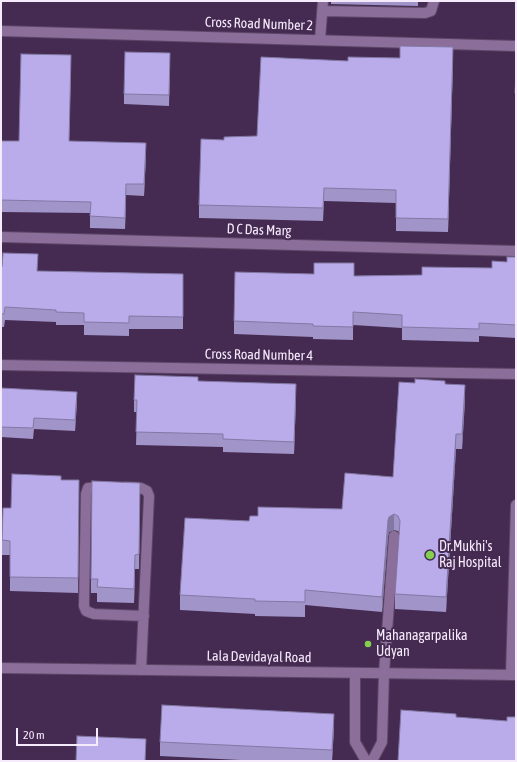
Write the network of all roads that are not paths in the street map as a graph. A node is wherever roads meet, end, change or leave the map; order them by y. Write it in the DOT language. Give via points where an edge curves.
graph roads {
  1 [pos="434,1"];
  2 [pos="322,6"];
  3 [pos="1,31"];
  4 [pos="320,40"];
  5 [pos="516,46"];
  6 [pos="1,237"];
  7 [pos="516,251"];
  8 [pos="1,365"];
  9 [pos="516,374"];
  10 [pos="516,506"];
  11 [pos="394,536"];
  12 [pos="144,616"];
  13 [pos="1,668"];
  14 [pos="141,670"];
  15 [pos="355,673"];
  16 [pos="384,673"];
  17 [pos="514,675"];
  18 [pos="366,761"];
  19 [pos="372,761"];
  1 -- 2 [label="street" via="431,11 425,12"];
  2 -- 4 [label="street"];
  3 -- 4 [label="street, Cross Road Number 2"];
  4 -- 5 [label="street, Cross Road Number 2"];
  6 -- 7 [label="street, D C Das Marg"];
  8 -- 9 [label="street, Cross Road Number 4"];
  10 -- 17 [label="street"];
  11 -- 16 [label="street"];
  12 -- 12 [label="street" via="94,614 86,611 84,606 88,488 141,488 147,491 149,496"];
  12 -- 14 [label="street"];
  13 -- 14 [label="street, Lala Devidayal Road"];
  14 -- 15 [label="street, Lala Devidayal Road"];
  15 -- 16 [label="street, Lala Devidayal Road"];
  15 -- 18 [label="street" via="355,742"];
  16 -- 17 [label="street, Lala Devidayal Road"];
  16 -- 19 [label="street" via="382,742"];
}
